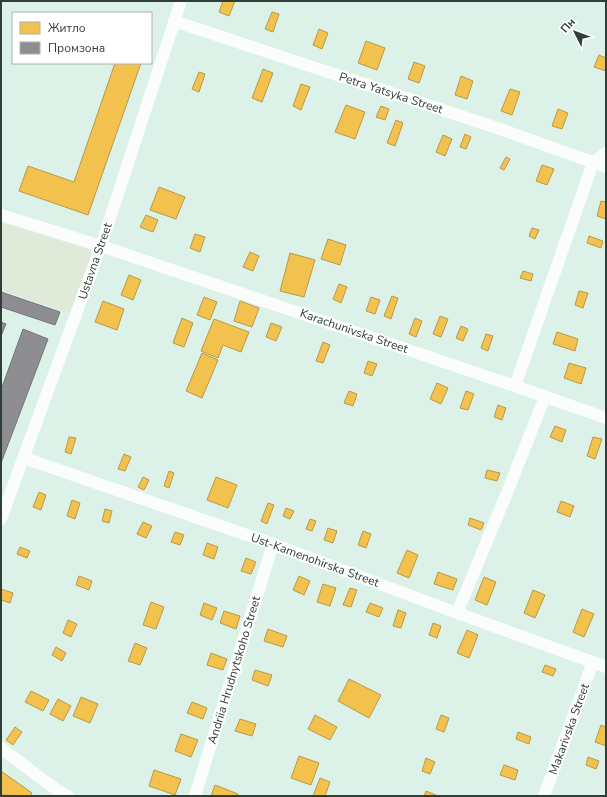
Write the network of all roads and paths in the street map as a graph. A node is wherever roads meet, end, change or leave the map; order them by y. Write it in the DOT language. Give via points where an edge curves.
graph roads {
  1 [pos="181,1"];
  2 [pos="174,21"];
  3 [pos="606,153"];
  4 [pos="593,163"];
  5 [pos="606,167"];
  6 [pos="1,215"];
  7 [pos="101,246"];
  8 [pos="515,386"];
  9 [pos="545,396"];
  10 [pos="606,418"];
  11 [pos="24,458"];
  12 [pos="1,520"];
  13 [pos="273,544"];
  14 [pos="457,613"];
  15 [pos="593,662"];
  16 [pos="606,667"];
  17 [pos="1,748"];
  18 [pos="61,794"];
  19 [pos="195,796"];
  20 [pos="544,796"];
  1 -- 2 [label="street, Ustavna Street"];
  2 -- 4 [label="street, Petra Yatsyka Street" via="500,129"];
  2 -- 7 [label="street, Ustavna Street"];
  3 -- 4 [label="street"];
  4 -- 5 [label="street, Petra Yatsyka Street"];
  4 -- 8 [label="street"];
  6 -- 7 [label="street, Karachunivska Street"];
  7 -- 8 [label="street, Karachunivska Street"];
  7 -- 11 [label="street, Ustavna Street"];
  8 -- 9 [label="street, Karachunivska Street"];
  9 -- 10 [label="street, Karachunivska Street"];
  9 -- 14 [label="street"];
  11 -- 12 [label="street, Ustavna Street"];
  11 -- 13 [label="street, Ust-Kamenohirska Street"];
  13 -- 14 [label="street, Ust-Kamenohirska Street"];
  13 -- 19 [label="street, Andriia Hrudnytskoho Street"];
  14 -- 15 [label="street, Ust-Kamenohirska Street"];
  15 -- 16 [label="street, Ust-Kamenohirska Street"];
  15 -- 20 [label="street, Makarivska Street"];
  17 -- 18 [label="street"];
}
